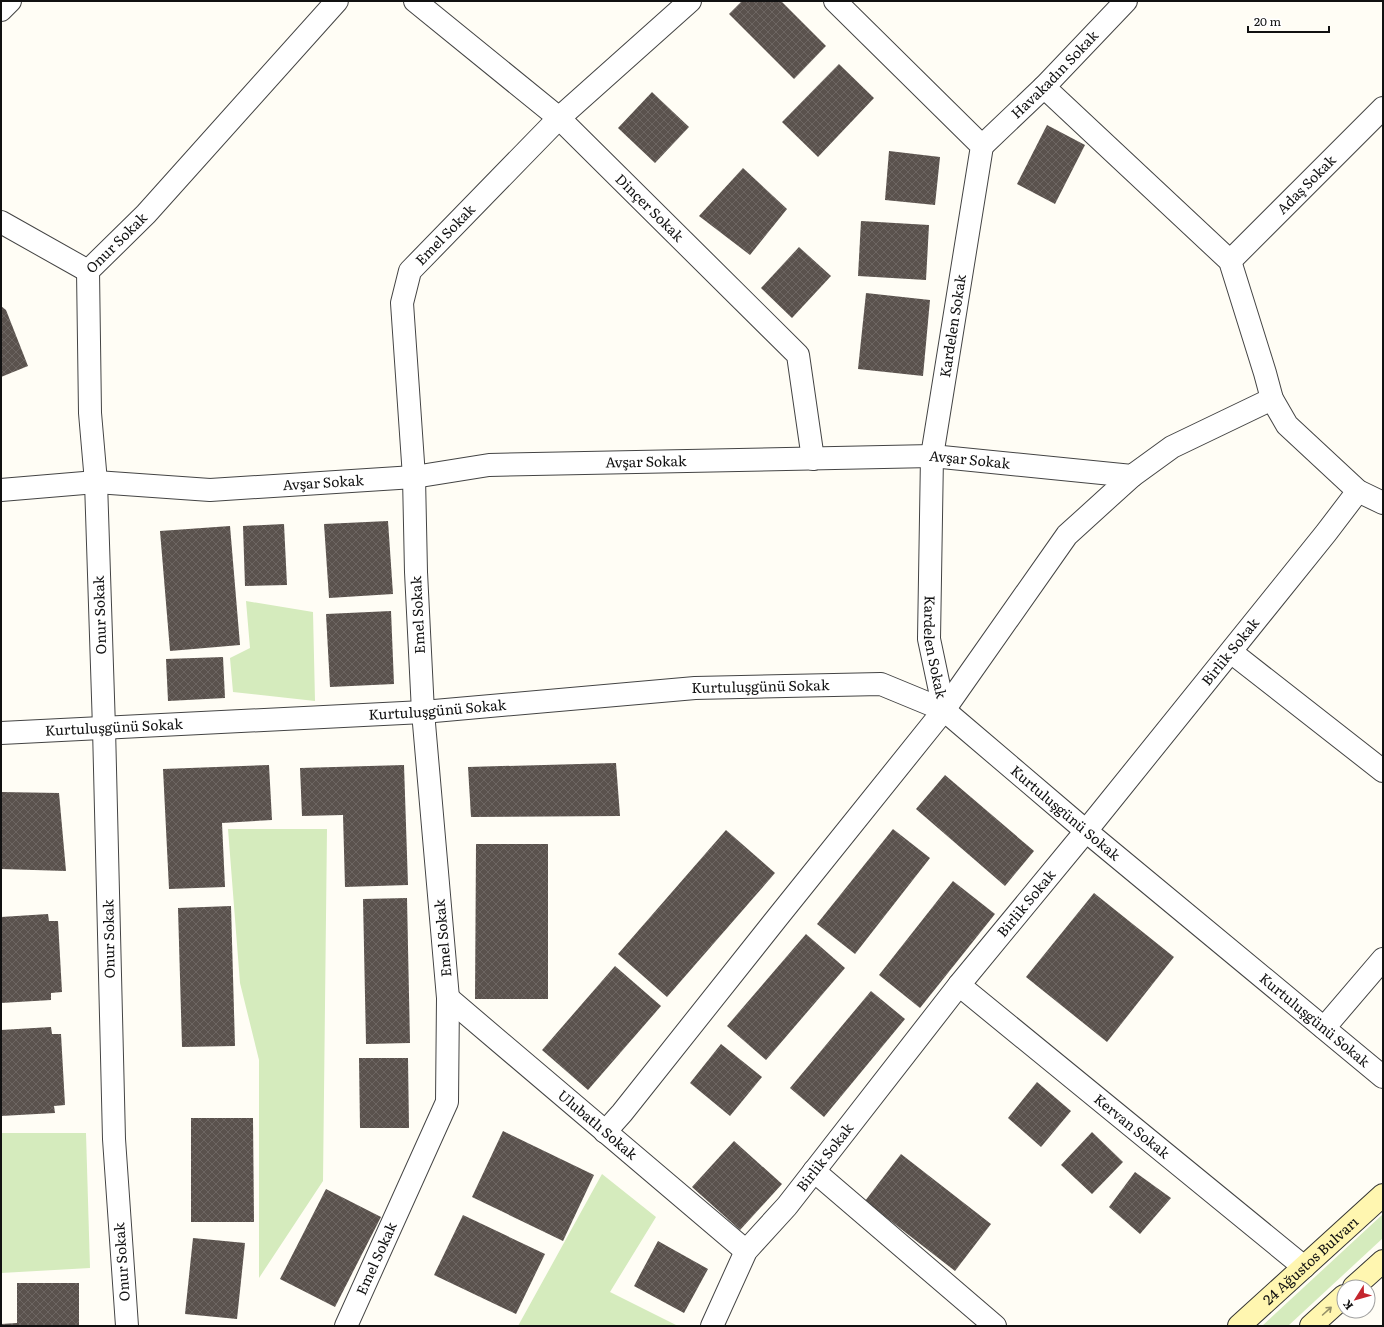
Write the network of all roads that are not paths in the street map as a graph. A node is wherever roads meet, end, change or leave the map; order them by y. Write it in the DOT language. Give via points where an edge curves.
graph roads {
  1 [pos="338,1"];
  2 [pos="415,1"];
  3 [pos="690,1"];
  4 [pos="835,1"];
  5 [pos="1126,1"];
  6 [pos="1044,87"];
  7 [pos="1383,108"];
  8 [pos="559,118"];
  9 [pos="982,146"];
  10 [pos="1,222"];
  11 [pos="1230,261"];
  12 [pos="88,271"];
  13 [pos="1272,399"];
  14 [pos="932,456"];
  15 [pos="813,459"];
  16 [pos="1132,476"];
  17 [pos="414,477"];
  18 [pos="96,482"];
  19 [pos="1,490"];
  20 [pos="1358,491"];
  21 [pos="1383,503"];
  22 [pos="1231,652"];
  23 [pos="944,710"];
  24 [pos="422,712"];
  25 [pos="104,728"];
  26 [pos="1,734"];
  27 [pos="1383,771"];
  28 [pos="1086,831"];
  29 [pos="1383,959"];
  30 [pos="959,985"];
  31 [pos="448,998"];
  32 [pos="1324,1028"];
  33 [pos="1383,1077"];
  34 [pos="605,1132"];
  35 [pos="814,1172"];
  36 [pos="1383,1195"];
  37 [pos="746,1251"];
  38 [pos="1383,1261"];
  39 [pos="1304,1267"];
  40 [pos="1363,1279"];
  41 [pos="1336,1303"];
  42 [pos="127,1326"];
  43 [pos="346,1326"];
  44 [pos="712,1326"];
  45 [pos="995,1326"];
  46 [pos="1239,1326"];
  47 [pos="1311,1326"];
  1 -- 12 [label="street, Onur Sokak" via="146,214"];
  2 -- 8 [label="street, Dinçer Sokak"];
  3 -- 8 [label="street, Emel Sokak"];
  4 -- 9 [label="street"];
  5 -- 6 [label="street, Havakadın Sokak"];
  6 -- 9 [label="street, Havakadın Sokak"];
  6 -- 11 [label="street"];
  7 -- 11 [label="street, Adaş Sokak"];
  8 -- 15 [label="street, Dinçer Sokak" via="798,355"];
  8 -- 17 [label="street, Emel Sokak" via="410,271 402,303"];
  9 -- 14 [label="street, Kardelen Sokak"];
  10 -- 12 [label="street"];
  11 -- 13 [label="street"];
  12 -- 18 [label="street, Onur Sokak" via="90,414"];
  13 -- 16 [label="street" via="1172,447"];
  13 -- 20 [label="street" via="1287,425"];
  14 -- 15 [label="street, Avşar Sokak"];
  14 -- 16 [label="street, Avşar Sokak"];
  14 -- 23 [label="street, Kardelen Sokak" via="929,639"];
  15 -- 17 [label="street, Avşar Sokak" via="489,465"];
  16 -- 23 [label="street" via="1068,535"];
  17 -- 18 [label="street, Avşar Sokak" via="210,490"];
  17 -- 24 [label="street, Emel Sokak"];
  18 -- 19 [label="street, Avşar Sokak"];
  18 -- 25 [label="street, Onur Sokak"];
  20 -- 21 [label="street"];
  20 -- 22 [label="street, Birlik Sokak"];
  22 -- 27 [label="street"];
  22 -- 28 [label="street, Birlik Sokak"];
  23 -- 24 [label="street, Kurtuluşgünü Sokak" via="881,684 695,688"];
  23 -- 28 [label="street, Kurtuluşgünü Sokak"];
  23 -- 34 [label="street"];
  24 -- 25 [label="street, Kurtuluşgünü Sokak"];
  24 -- 31 [label="street, Emel Sokak"];
  25 -- 26 [label="street, Kurtuluşgünü Sokak"];
  25 -- 42 [label="street, Onur Sokak" via="114,1139"];
  28 -- 30 [label="street, Birlik Sokak"];
  28 -- 32 [label="street, Kurtuluşgünü Sokak"];
  29 -- 32 [label="street"];
  30 -- 35 [label="street, Birlik Sokak"];
  30 -- 39 [label="street, Kervan Sokak"];
  31 -- 34 [label="street, Ulubatlı Sokak"];
  31 -- 43 [label="street, Emel Sokak" via="447,1102"];
  32 -- 33 [label="street, Kurtuluşgünü Sokak"];
  34 -- 37 [label="street, Ulubatlı Sokak"];
  35 -- 37 [label="street, Birlik Sokak"];
  35 -- 45 [label="street"];
  36 -- 39 [label="main road, 24 Ağustos Bulvarı"];
  37 -- 44 [label="street, Birlik Sokak"];
  38 -- 40 [label="main road"];
  39 -- 46 [label="main road, 24 Ağustos Bulvarı"];
  47 -- 41 [label="main road, one-way"];
}
